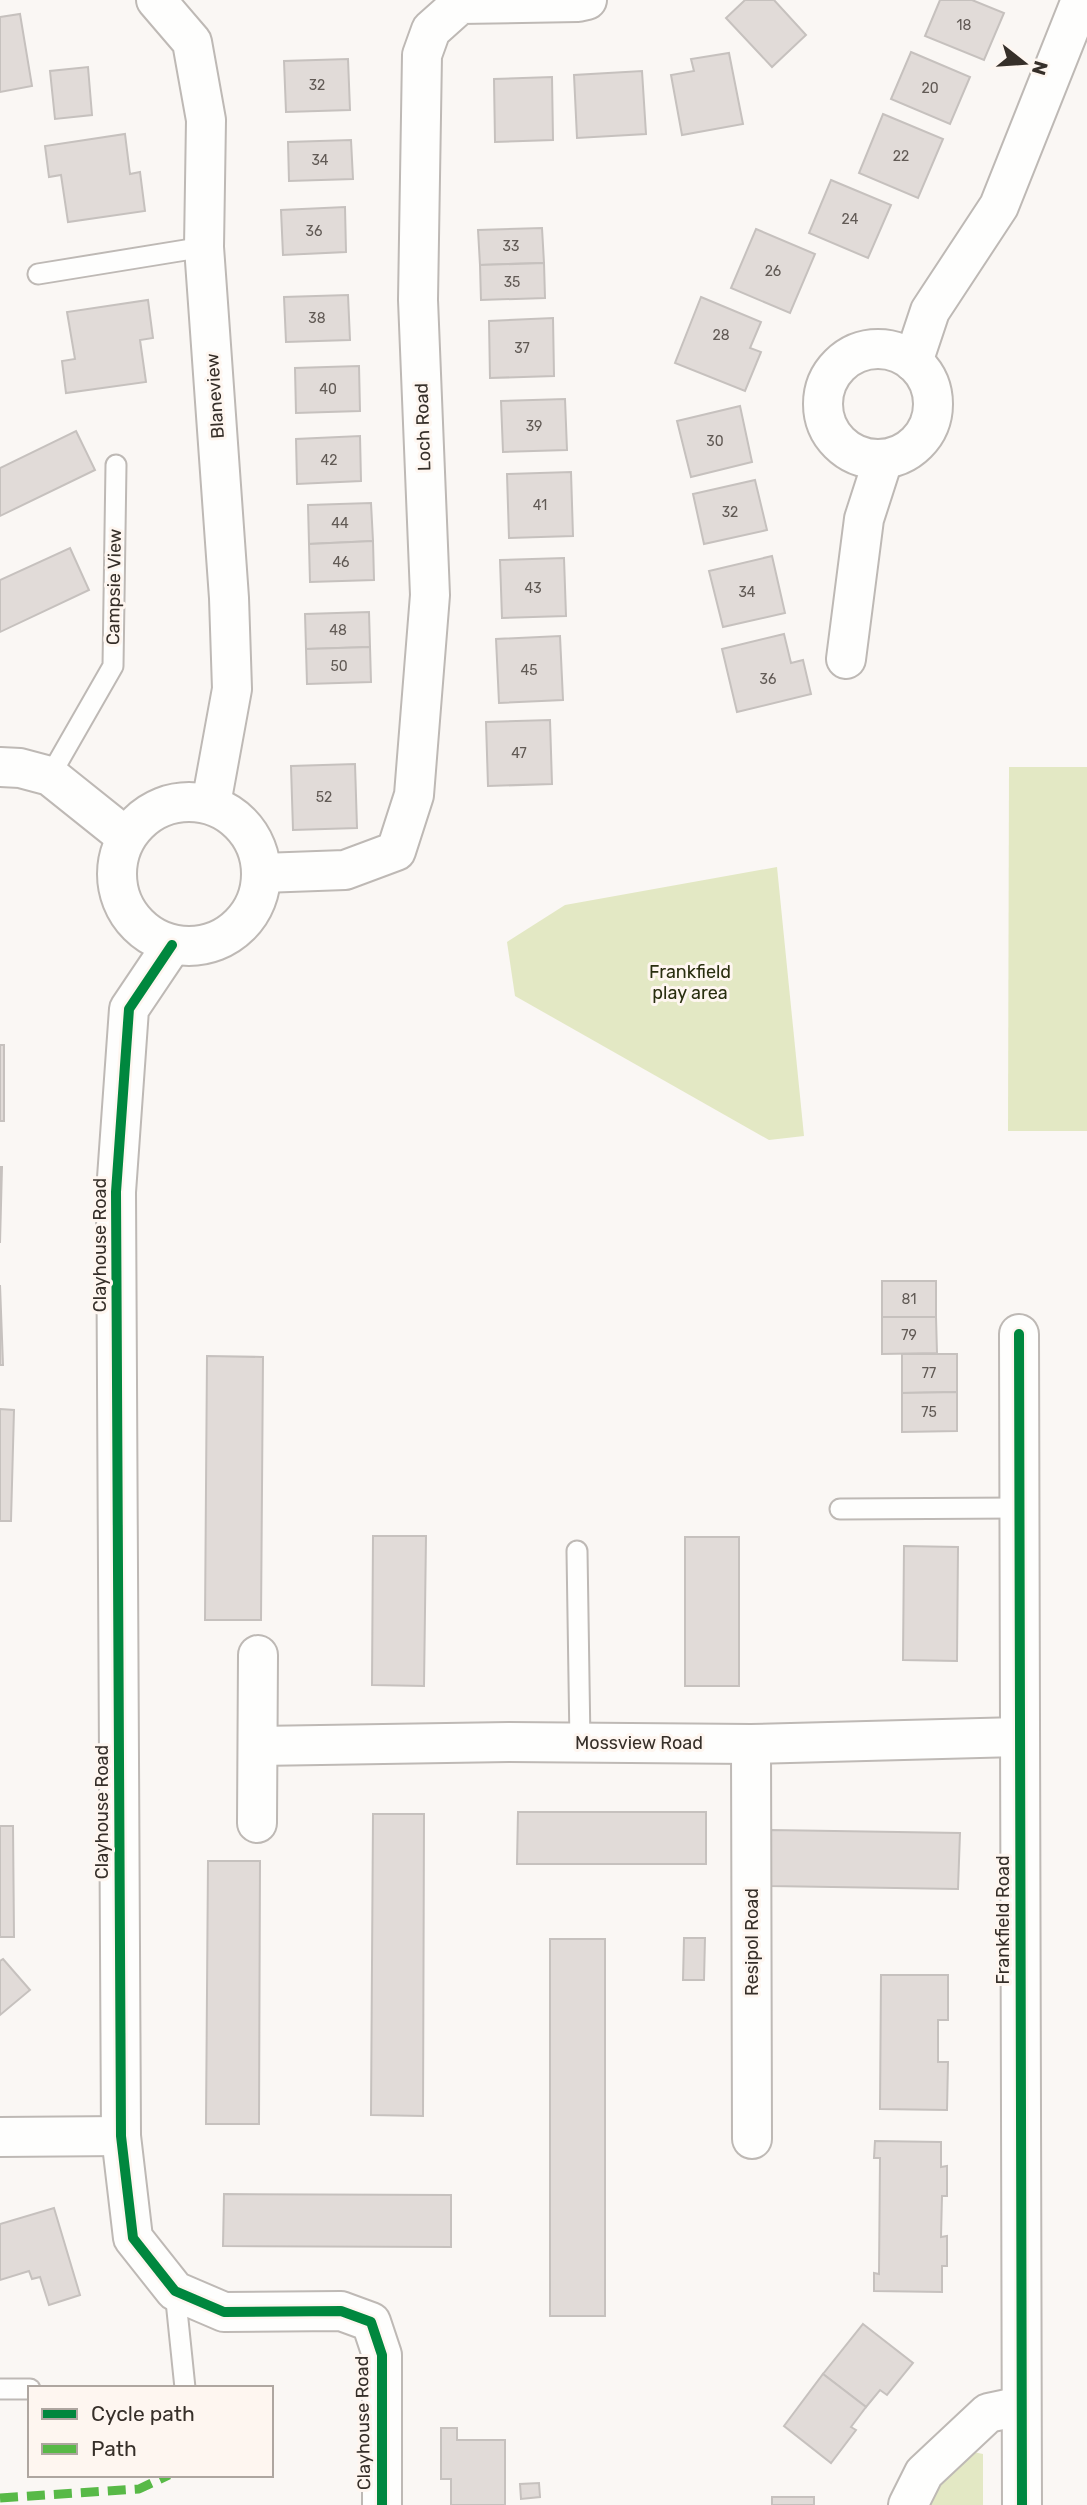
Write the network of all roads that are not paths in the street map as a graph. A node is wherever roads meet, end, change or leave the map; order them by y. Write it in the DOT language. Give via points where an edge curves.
graph roads {
  1 [pos="156,0"];
  2 [pos="587,0"];
  3 [pos="1081,0"];
  4 [pos="204,247"];
  5 [pos="38,274"];
  6 [pos="913,362"];
  7 [pos="883,460"];
  8 [pos="116,465"];
  9 [pos="846,659"];
  10 [pos="0,767"];
  11 [pos="50,776"];
  12 [pos="211,804"];
  13 [pos="125,836"];
  14 [pos="262,873"];
  15 [pos="172,946"];
  16 [pos="1019,1334"];
  17 [pos="1020,1508"];
  18 [pos="840,1509"];
  19 [pos="577,1550"];
  20 [pos="258,1655"];
  21 [pos="1020,1737"];
  22 [pos="580,1743"];
  23 [pos="751,1744"];
  24 [pos="258,1746"];
  25 [pos="257,1823"];
  26 [pos="121,2136"];
  27 [pos="0,2137"];
  28 [pos="752,2139"];
  29 [pos="175,2291"];
  30 [pos="185,2386"];
  31 [pos="0,2389"];
  32 [pos="28,2389"];
  33 [pos="1021,2406"];
  34 [pos="383,2505"];
  35 [pos="908,2505"];
  36 [pos="1022,2505"];
  1 -- 4 [label="street, Blaneview" via="192,42 206,120"];
  2 -- 14 [label="street, Loch Road" via="460,4 431,30 422,55 418,300 430,595 414,795 396,851 345,870"];
  3 -- 6 [label="street" via="999,206 930,311"];
  4 -- 5 [label="lane"];
  4 -- 12 [label="street, Blaneview" via="232,689"];
  6 -- 7 [label="street" via="926,376 932,393 928,429 901,455"];
  6 -- 7 [label="street" via="880,349 862,351 833,372 825,389 822,406 835,440 849,452"];
  7 -- 9 [label="street" via="864,519"];
  8 -- 11 [label="lane, Campsie View" via="113,666"];
  10 -- 11 [label="street"];
  11 -- 13 [label="street"];
  12 -- 13 [label="street" via="187,800 162,805"];
  12 -- 14 [label="street" via="228,812 256,845"];
  13 -- 15 [label="street" via="116,863 118,894 138,927"];
  14 -- 15 [label="street" via="255,905 237,928 208,945"];
  15 -- 26 [label="street, Clayhouse Road" via="129,1009 116,1192"];
  16 -- 17 [label="street, Frankfield Road"];
  17 -- 18 [label="lane"];
  17 -- 21 [label="street, Frankfield Road"];
  19 -- 22 [label="lane"];
  20 -- 24 [label="street"];
  21 -- 23 [label="street, Mossview Road"];
  21 -- 33 [label="street, Frankfield Road"];
  22 -- 23 [label="street, Mossview Road"];
  22 -- 24 [label="street, Mossview Road"];
  23 -- 28 [label="street, Resipol Road"];
  24 -- 25 [label="street"];
  26 -- 27 [label="street"];
  26 -- 29 [label="street, Clayhouse Road" via="133,2238"];
  29 -- 30 [label="lane"];
  29 -- 34 [label="street, Clayhouse Road" via="224,2312 341,2311 371,2322 382,2355"];
  31 -- 32 [label="lane"];
  33 -- 35 [label="street" via="988,2413 924,2473"];
  33 -- 36 [label="street, Frankfield Road"];
}
